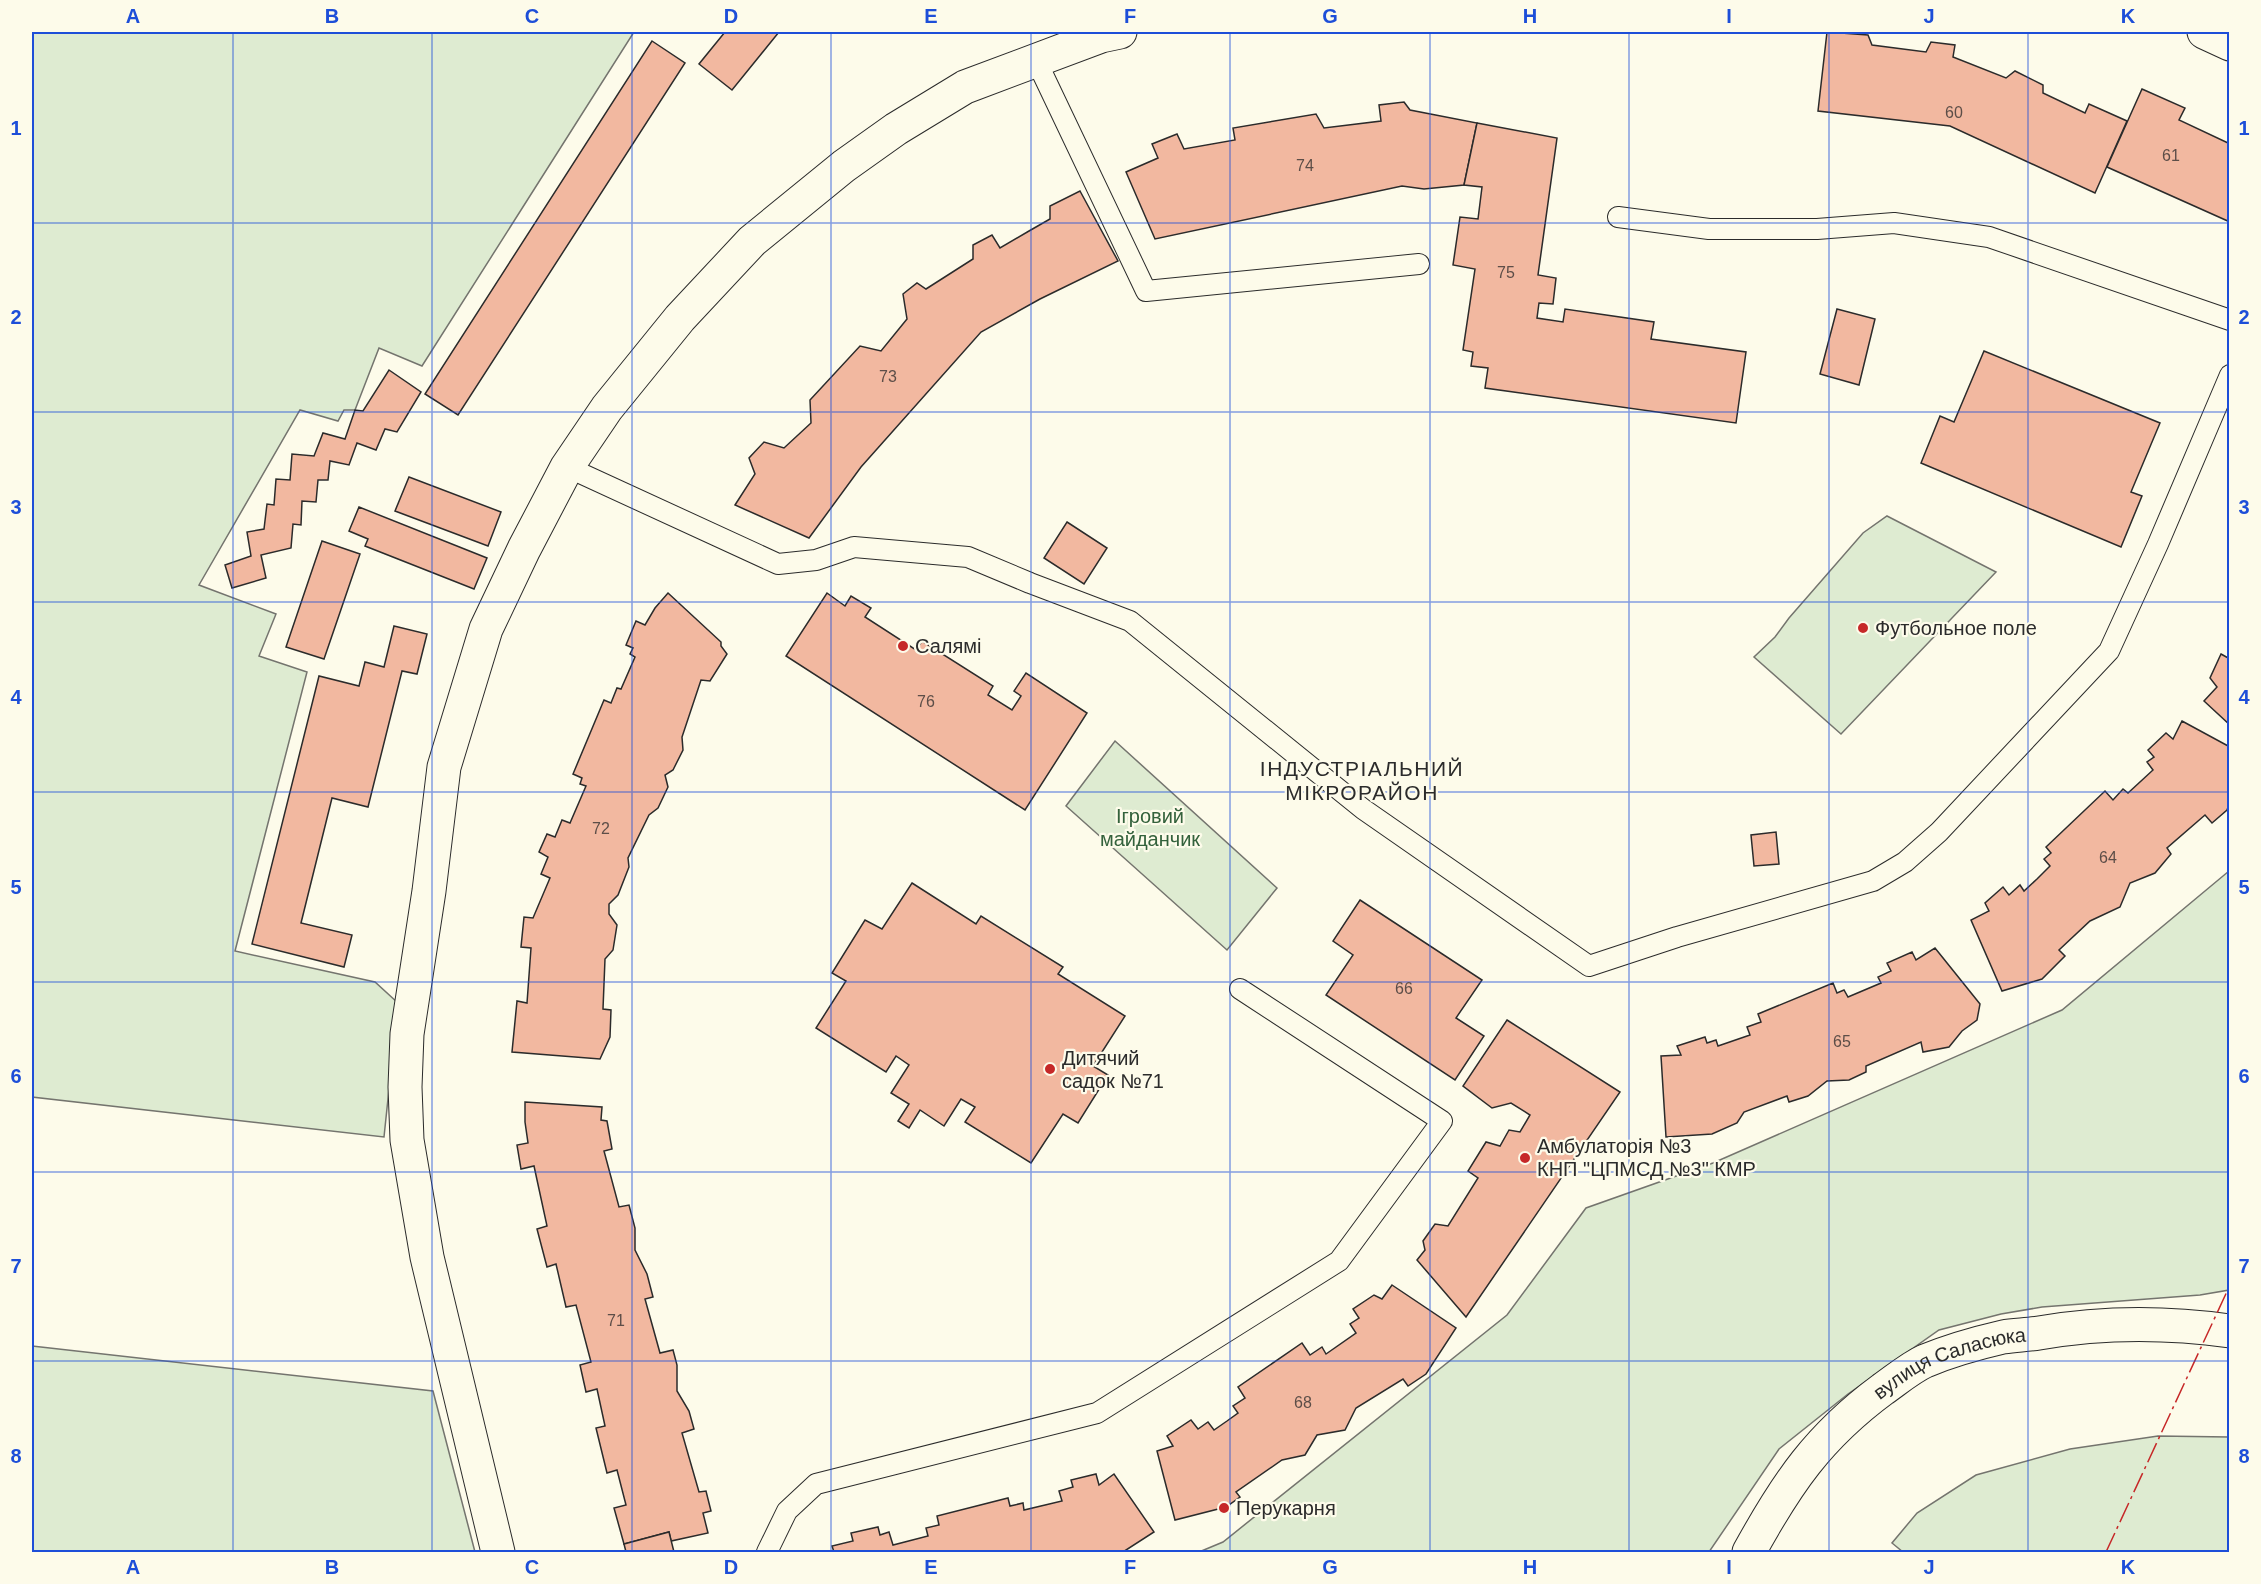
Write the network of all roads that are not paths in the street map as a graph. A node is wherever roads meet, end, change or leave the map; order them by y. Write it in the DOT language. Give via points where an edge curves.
graph roads {
  1 [pos="1120,32"];
  2 [pos="2204,32"];
  3 [pos="2229,44"];
  4 [pos="1036,60"];
  5 [pos="1618,217"];
  6 [pos="1419,264"];
  7 [pos="2229,320"];
  8 [pos="2229,375"];
  9 [pos="567,467"];
  10 [pos="1240,988"];
  11 [pos="2229,1331"];
  12 [pos="498,1552"];
  13 [pos="767,1552"];
  14 [pos="1749,1552"];
  1 -- 4 [label="street"];
  2 -- 3 [label="street"];
  4 -- 6 [label="lane" via="1146,291"];
  4 -- 9 [label="street" via="965,87 896,129 752,241 680,318 607,408"];
  5 -- 7 [label="lane" via="1709,229 1817,229 1894,223 1989,237"];
  8 -- 9 [label="lane" via="2109,651 1939,832 1905,862 1873,882 1589,966 1363,810 1130,621 968,557 854,547 816,560 778,564"];
  9 -- 12 [label="street" via="486,629 444,767 407,1034 407,1140 425,1246"];
  10 -- 13 [label="lane" via="1442,1121 1339,1261 1098,1413 816,1484 787,1511"];
  11 -- 14 [label="street, вулиця Саласюка" via="2172,1325 2093,1326 2004,1337 1922,1362 1841,1422 1806,1461"];
}
